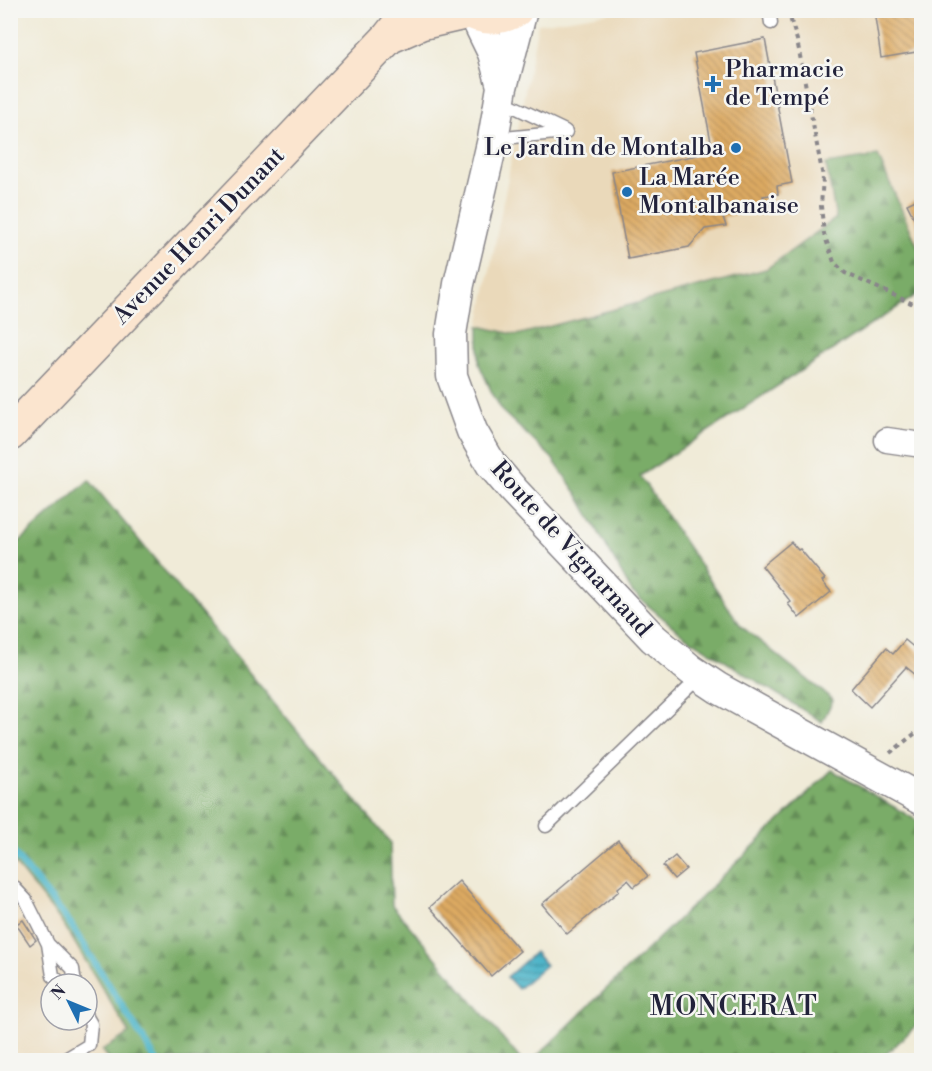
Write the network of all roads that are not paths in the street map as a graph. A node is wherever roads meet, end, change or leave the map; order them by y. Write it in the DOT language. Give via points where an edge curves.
graph roads {
  1 [pos="410,10"];
  2 [pos="516,10"];
  3 [pos="522,10"];
  4 [pos="470,12"];
  5 [pos="388,38"];
  6 [pos="501,94"];
  7 [pos="493,139"];
  8 [pos="10,434"];
  9 [pos="887,440"];
  10 [pos="921,445"];
  11 [pos="701,677"];
  12 [pos="921,800"];
  13 [pos="546,826"];
  14 [pos="10,883"];
  15 [pos="48,944"];
  16 [pos="52,972"];
  17 [pos="74,972"];
  18 [pos="90,1032"];
  19 [pos="64,1060"];
  1 -- 5 [label="main road, Avenue Henri Dunant"];
  2 -- 4 [label="main road, Avenue Henri Dunant" via="491,18"];
  3 -- 6 [label="street, Route de Vignarnaud"];
  4 -- 5 [label="main road, Avenue Henri Dunant" via="421,23"];
  4 -- 6 [label="street, Route de Vignarnaud" via="494,53"];
  5 -- 8 [label="main road, Avenue Henri Dunant"];
  6 -- 7 [label="street, Route de Vignarnaud"];
  6 -- 7 [label="lane" via="566,132"];
  7 -- 11 [label="street, Route de Vignarnaud" via="451,334 452,376 472,431 491,464 530,508 653,638"];
  9 -- 10 [label="street"];
  11 -- 12 [label="street, Route de Vignarnaud"];
  11 -- 13 [label="lane"];
  14 -- 15 [label="lane" via="26,900"];
  15 -- 16 [label="lane"];
  15 -- 17 [label="lane"];
  18 -- 19 [label="lane" via="89,1045"];
}
